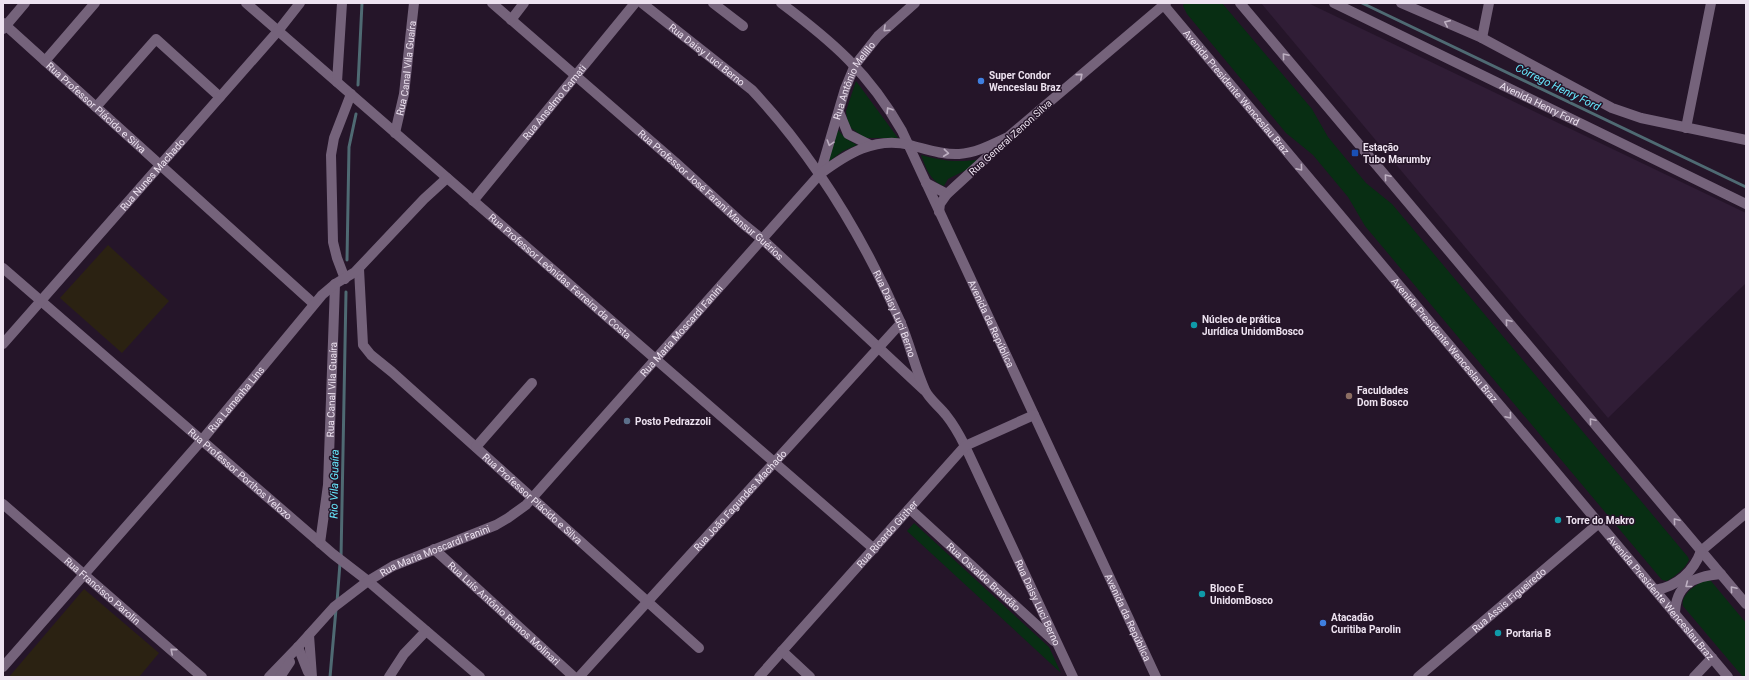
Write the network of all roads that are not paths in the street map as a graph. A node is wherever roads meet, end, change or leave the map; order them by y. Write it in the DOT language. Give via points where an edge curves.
graph roads {
  1 [pos="25,3"];
  2 [pos="95,3"];
  3 [pos="246,3"];
  4 [pos="300,3"];
  5 [pos="342,3"];
  6 [pos="414,3"];
  7 [pos="492,3"];
  8 [pos="524,3"];
  9 [pos="635,3"];
  10 [pos="642,3"];
  11 [pos="713,3"];
  12 [pos="781,3"];
  13 [pos="915,3"];
  14 [pos="1164,3"];
  15 [pos="1240,3"];
  16 [pos="1334,3"];
  17 [pos="1402,3"];
  18 [pos="1489,3"];
  19 [pos="1711,3"];
  20 [pos="511,20"];
  21 [pos="4,26"];
  22 [pos="743,26"];
  23 [pos="278,31"];
  24 [pos="1482,38"];
  25 [pos="45,61"];
  26 [pos="855,65"];
  27 [pos="575,75"];
  28 [pos="337,82"];
  29 [pos="351,94"];
  30 [pos="220,97"];
  31 [pos="96,107"];
  32 [pos="839,111"];
  33 [pos="1686,128"];
  34 [pos="395,133"];
  35 [pos="1008,138"];
  36 [pos="1746,140"];
  37 [pos="908,144"];
  38 [pos="870,146"];
  39 [pos="160,165"];
  40 [pos="820,174"];
  41 [pos="447,178"];
  42 [pos="926,183"];
  43 [pos="947,194"];
  44 [pos="473,201"];
  45 [pos="1746,204"];
  46 [pos="939,212"];
  47 [pos="762,239"];
  48 [pos="3,268"];
  49 [pos="359,269"];
  50 [pos="345,279"];
  51 [pos="335,284"];
  52 [pos="41,301"];
  53 [pos="314,304"];
  54 [pos="901,323"];
  55 [pos="3,344"];
  56 [pos="878,347"];
  57 [pos="656,360"];
  58 [pos="532,383"];
  59 [pos="926,391"];
  60 [pos="1034,415"];
  61 [pos="202,440"];
  62 [pos="965,446"];
  63 [pos="476,447"];
  64 [pos="774,462"];
  65 [pos="533,498"];
  66 [pos="3,504"];
  67 [pos="910,509"];
  68 [pos="1746,513"];
  69 [pos="1599,523"];
  70 [pos="320,543"];
  71 [pos="874,549"];
  72 [pos="434,550"];
  73 [pos="1701,551"];
  74 [pos="84,574"];
  75 [pos="1721,574"];
  76 [pos="368,581"];
  77 [pos="1655,590"];
  78 [pos="647,602"];
  79 [pos="1746,604"];
  80 [pos="1676,614"];
  81 [pos="426,631"];
  82 [pos="309,636"];
  83 [pos="1058,645"];
  84 [pos="298,647"];
  85 [pos="699,648"];
  86 [pos="782,651"];
  87 [pos="1712,658"];
  88 [pos="3,666"];
  89 [pos="1070,675"];
  90 [pos="202,677"];
  91 [pos="269,677"];
  92 [pos="280,677"];
  93 [pos="311,677"];
  94 [pos="389,677"];
  95 [pos="480,677"];
  96 [pos="574,677"];
  97 [pos="579,677"];
  98 [pos="759,677"];
  99 [pos="810,677"];
  100 [pos="1156,677"];
  101 [pos="1418,677"];
  102 [pos="1694,677"];
  103 [pos="1728,677"];
  1 -- 21 [label="street"];
  2 -- 25 [label="street"];
  3 -- 23 [label="street, Rua Professor Leônidas Ferreira da Costa"];
  4 -- 23 [label="street, Rua Nunes Machado"];
  5 -- 28 [label="street"];
  6 -- 34 [label="street, Rua Canal Vila Guaíra" via="405,89"];
  7 -- 20 [label="street, Rua Professor José Farani Mansur Guérios"];
  8 -- 20 [label="street"];
  9 -- 27 [label="street, Rua Anselmo Camati"];
  10 -- 40 [label="street, Rua Daisy Luci Berno" via="752,90"];
  11 -- 22 [label="street"];
  12 -- 26 [label="street, Avenida da República"];
  13 -- 26 [label="street, Rua Antônio Melillo, one-way" via="878,36"];
  35 -- 14 [label="street, Rua General Zenon Silva, one-way"];
  14 -- 69 [label="street, Avenida Presidente Wenceslau Braz, one-way"];
  73 -- 15 [label="street, one-way"];
  16 -- 45 [label="street, Avenida Henry Ford"];
  24 -- 17 [label="street, one-way"];
  18 -- 24 [label="street"];
  19 -- 33 [label="street"];
  20 -- 27 [label="street, Rua Professor José Farani Mansur Guérios"];
  21 -- 25 [label="street, Rua Professor Plácido e Silva"];
  23 -- 28 [label="street, Rua Professor Leônidas Ferreira da Costa"];
  23 -- 30 [label="street, Rua Nunes Machado"];
  24 -- 33 [label="street" via="1612,108 1641,118"];
  25 -- 31 [label="street, Rua Professor Plácido e Silva"];
  26 -- 32 [label="street, Rua Antônio Melillo"];
  37 -- 26 [label="street, Avenida da República, one-way" via="887,107"];
  27 -- 44 [label="street, Rua Anselmo Camati"];
  27 -- 47 [label="street, Rua Professor José Farani Mansur Guérios"];
  28 -- 29 [label="street, Rua Professor Leônidas Ferreira da Costa"];
  29 -- 34 [label="street, Rua Professor Leônidas Ferreira da Costa"];
  29 -- 50 [label="street" via="334,138 331,155 334,247"];
  30 -- 31 [label="street" via="156,39"];
  30 -- 39 [label="street, Rua Nunes Machado"];
  31 -- 39 [label="street, Rua Professor Plácido e Silva"];
  32 -- 38 [label="street" via="848,134"];
  32 -- 40 [label="street, Rua Antônio Melillo, one-way"];
  33 -- 36 [label="street"];
  34 -- 41 [label="street, Rua Professor Leônidas Ferreira da Costa"];
  37 -- 35 [label="street, Rua Maria Moscardi Fanini, one-way" via="959,154"];
  35 -- 43 [label="street, Rua General Zenon Silva"];
  37 -- 38 [label="street, Rua Maria Moscardi Fanini" via="883,143"];
  37 -- 42 [label="street, Avenida da República"];
  38 -- 40 [label="street, Rua Maria Moscardi Fanini" via="848,154"];
  39 -- 52 [label="street, Rua Nunes Machado"];
  39 -- 53 [label="street, Rua Professor Plácido e Silva"];
  40 -- 47 [label="street, Rua Maria Moscardi Fanini"];
  40 -- 54 [label="street, Rua Daisy Luci Berno" via="867,251"];
  41 -- 44 [label="street, Rua Professor Leônidas Ferreira da Costa"];
  41 -- 49 [label="street, Rua Lamenha Lins"];
  42 -- 43 [label="street"];
  42 -- 46 [label="street, Avenida da República"];
  43 -- 46 [label="street, Rua General Zenon Silva" via="940,204"];
  44 -- 57 [label="street, Rua Professor Leônidas Ferreira da Costa"];
  46 -- 60 [label="street, Avenida da República"];
  47 -- 56 [label="street, Rua Professor José Farani Mansur Guérios"];
  47 -- 57 [label="street, Rua Maria Moscardi Fanini"];
  48 -- 52 [label="street, Rua Professor Porthos Velozo"];
  49 -- 50 [label="street, Rua Lamenha Lins"];
  49 -- 63 [label="street, Rua Professor Plácido e Silva" via="362,339 366,350"];
  50 -- 51 [label="street, Rua Lamenha Lins"];
  51 -- 53 [label="street, Rua Lamenha Lins"];
  51 -- 70 [label="street, Rua Canal Vila Guaíra" via="328,485"];
  52 -- 55 [label="street, Rua Nunes Machado"];
  52 -- 61 [label="street, Rua Professor Porthos Velozo"];
  53 -- 61 [label="street, Rua Lamenha Lins"];
  54 -- 56 [label="street, Rua João Fagundes Machado"];
  54 -- 59 [label="street, Rua Daisy Luci Berno"];
  56 -- 59 [label="street, Rua Professor José Farani Mansur Guérios"];
  56 -- 64 [label="street, Rua João Fagundes Machado"];
  57 -- 64 [label="street, Rua Professor Leônidas Ferreira da Costa"];
  57 -- 65 [label="street, Rua Maria Moscardi Fanini"];
  58 -- 63 [label="street"];
  59 -- 62 [label="street, Rua Daisy Luci Berno" via="952,424"];
  60 -- 62 [label="street, Rua Ricardo Güther"];
  60 -- 100 [label="street, Avenida da República"];
  61 -- 70 [label="street, Rua Professor Porthos Velozo"];
  61 -- 74 [label="street, Rua Lamenha Lins"];
  62 -- 67 [label="street, Rua Ricardo Güther"];
  62 -- 83 [label="street, Rua Daisy Luci Berno"];
  63 -- 65 [label="street, Rua Professor Plácido e Silva"];
  64 -- 71 [label="street, Rua Professor Leônidas Ferreira da Costa"];
  64 -- 78 [label="street, Rua João Fagundes Machado"];
  65 -- 72 [label="street, Rua Maria Moscardi Fanini" via="518,512 496,525"];
  65 -- 78 [label="street, Rua Professor Plácido e Silva"];
  66 -- 74 [label="street, Rua Francisco Parolin"];
  67 -- 71 [label="street, Rua Ricardo Güther"];
  67 -- 83 [label="street, Rua Osvaldo Brandão"];
  68 -- 73 [label="street"];
  69 -- 77 [label="street, Avenida Presidente Wenceslau Braz"];
  69 -- 101 [label="street, Rua Assis Figueiredo"];
  70 -- 76 [label="street, Rua Professor Porthos Velozo"];
  71 -- 86 [label="street, Rua Ricardo Güther"];
  72 -- 76 [label="street, Rua Maria Moscardi Fanini" via="393,566"];
  72 -- 96 [label="street, Rua Luís Antônio Ramos Molinari"];
  73 -- 75 [label="street"];
  73 -- 77 [label="street" via="1697,561 1684,577 1664,589"];
  74 -- 88 [label="street, Rua Lamenha Lins"];
  90 -- 74 [label="street, Rua Francisco Parolin, one-way"];
  79 -- 75 [label="street, one-way"];
  75 -- 80 [label="street, one-way" via="1707,575 1688,584 1678,593 1675,602"];
  76 -- 81 [label="street, Rua Professor Porthos Velozo"];
  76 -- 82 [label="street, Rua Maria Moscardi Fanini" via="346,596"];
  77 -- 80 [label="street, Avenida Presidente Wenceslau Braz"];
  78 -- 85 [label="street, Rua Professor Plácido e Silva"];
  78 -- 97 [label="street, Rua João Fagundes Machado"];
  80 -- 87 [label="street, Avenida Presidente Wenceslau Braz"];
  81 -- 94 [label="street" via="404,654"];
  81 -- 95 [label="street, Rua Professor Porthos Velozo"];
  82 -- 84 [label="street, Rua Maria Moscardi Fanini"];
  82 -- 93 [label="street"];
  83 -- 89 [label="street, Rua Daisy Luci Berno"];
  84 -- 91 [label="street"];
  84 -- 92 [label="street"];
  84 -- 93 [label="street"];
  86 -- 98 [label="street, Rua Ricardo Güther"];
  86 -- 99 [label="street"];
  87 -- 102 [label="street"];
  87 -- 103 [label="street, Avenida Presidente Wenceslau Braz"];
}
